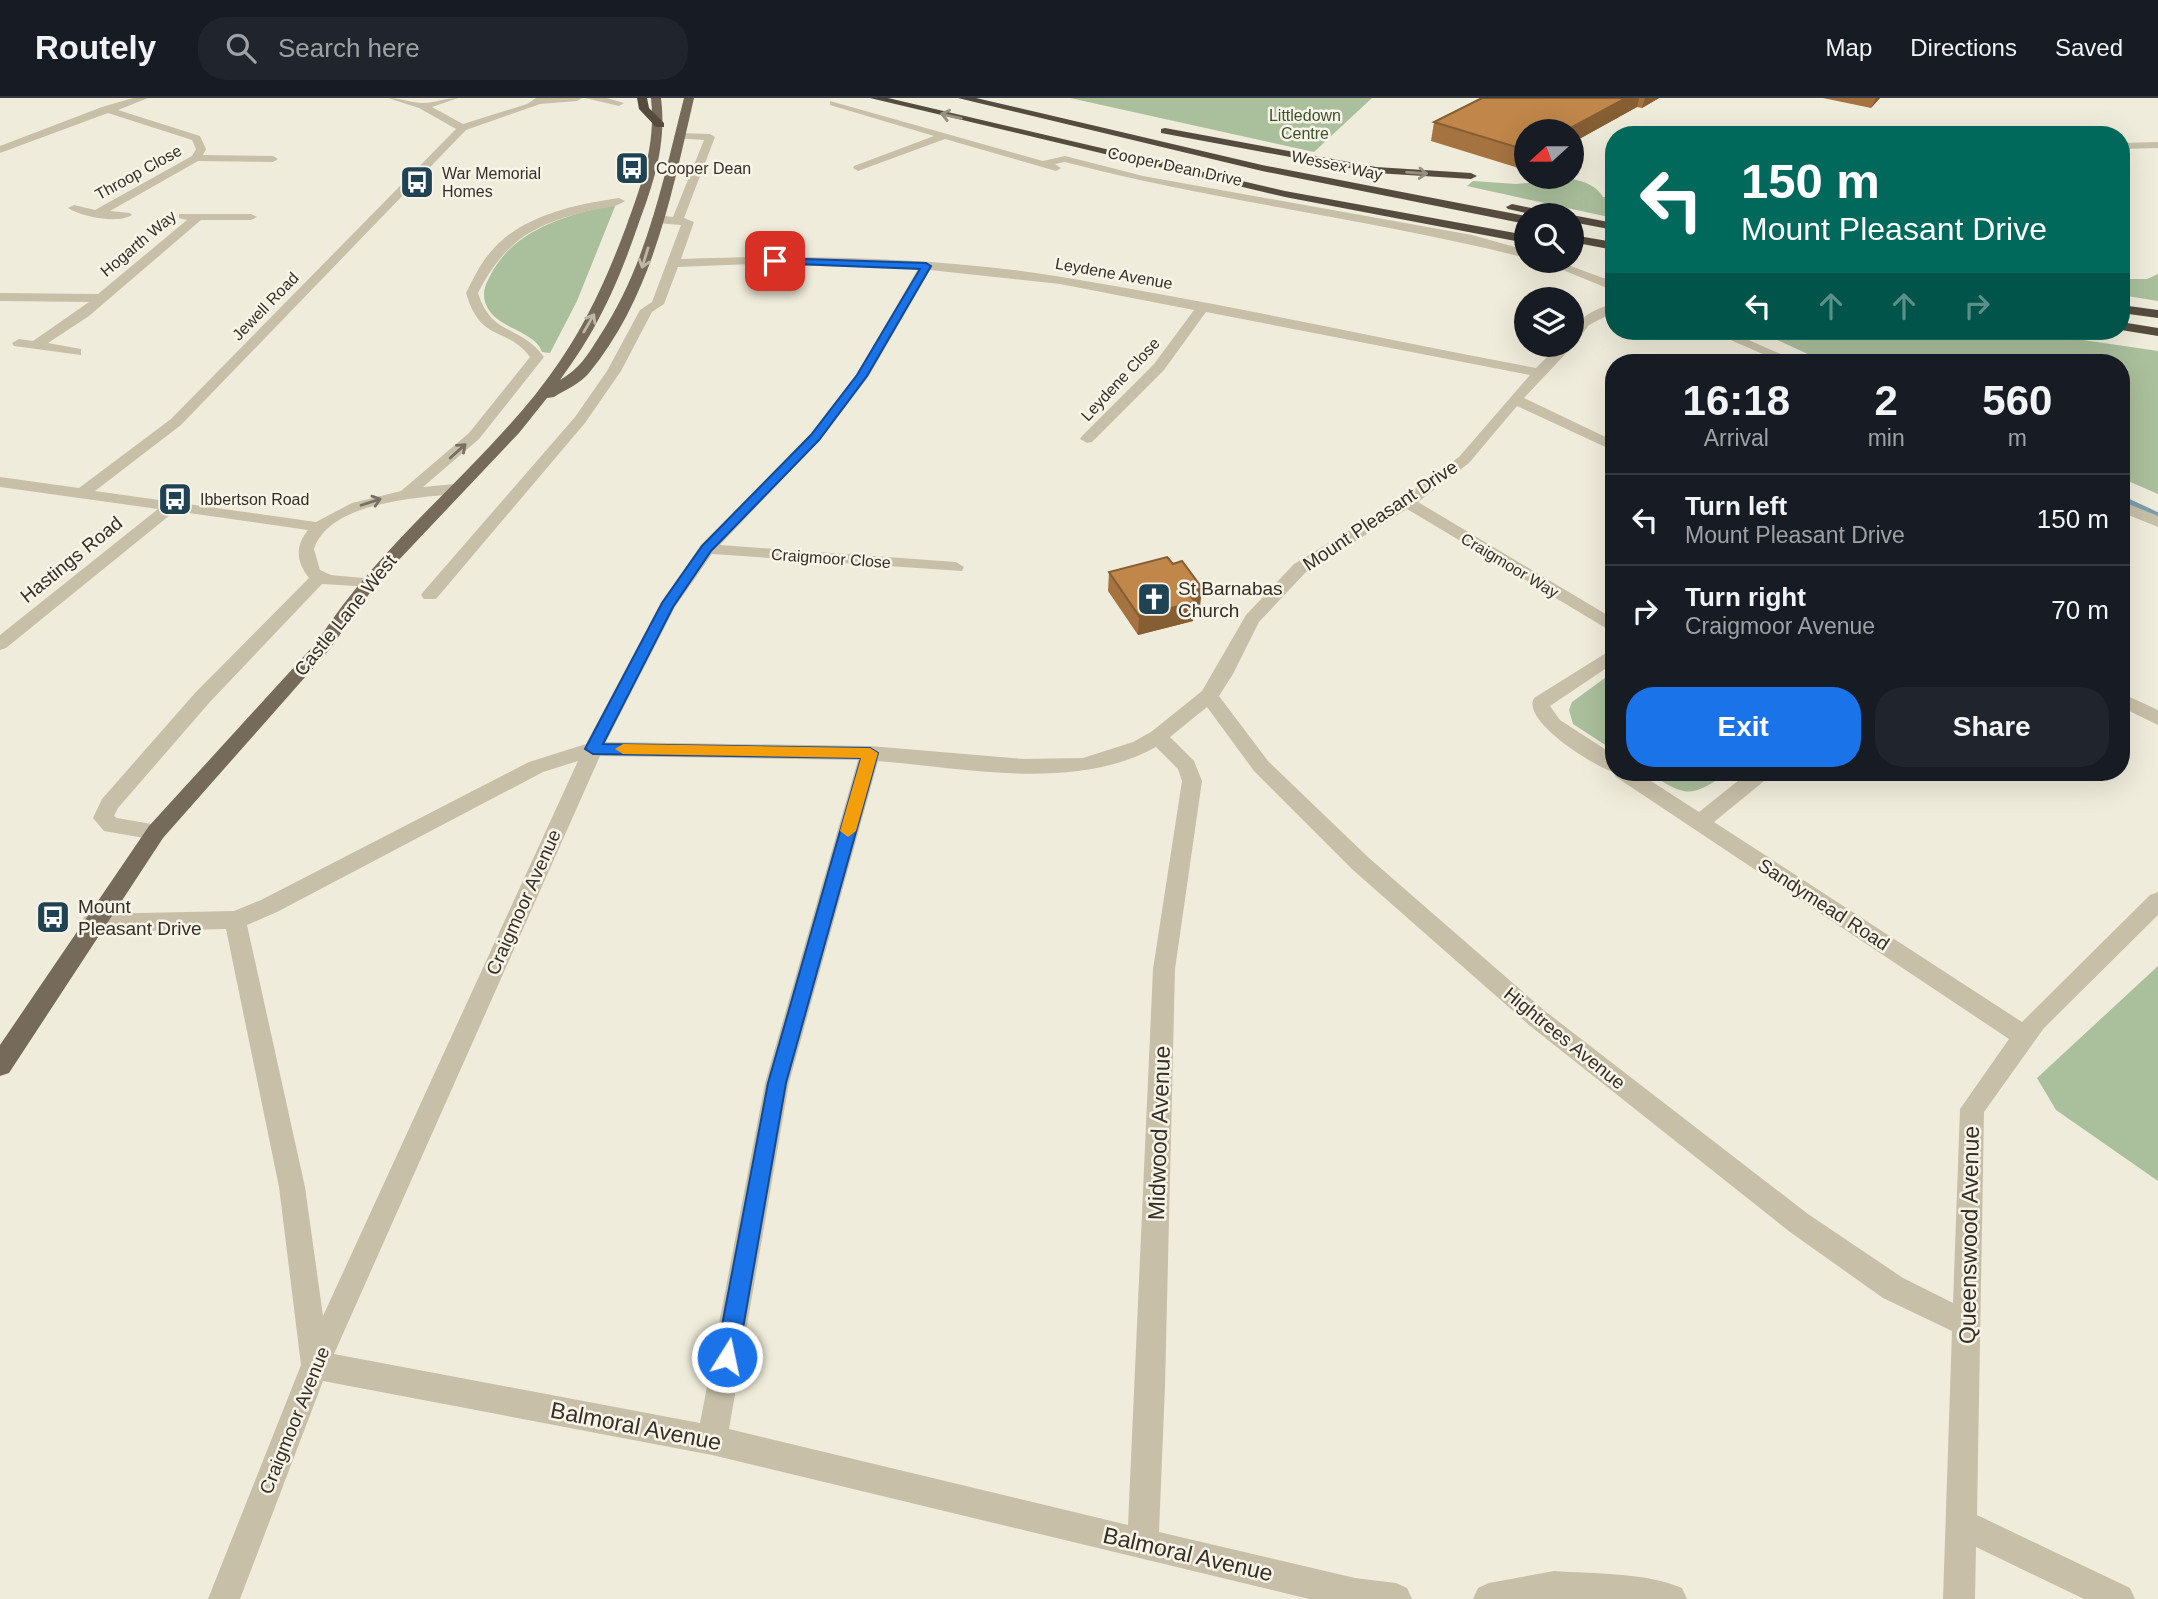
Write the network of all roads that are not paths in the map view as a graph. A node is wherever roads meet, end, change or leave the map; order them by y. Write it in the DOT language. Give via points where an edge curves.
graph roads {
  1 [pos="143,98"];
  2 [pos="393,98"];
  3 [pos="453,98"];
  4 [pos="577,98"];
  5 [pos="590,98"];
  6 [pos="642,98"];
  7 [pos="656,98"];
  8 [pos="689,98"];
  9 [pos="876,98"];
  10 [pos="923,98"];
  11 [pos="963,98"];
  12 [pos="1007,98"];
  13 [pos="542,99"];
  14 [pos="619,103"];
  15 [pos="834,103"];
  16 [pos="1036,105"];
  17 [pos="423,106"];
  18 [pos="106,109"];
  19 [pos="1022,117"];
  20 [pos="1124,123"];
  21 [pos="660,125"];
  22 [pos="462,128"];
  23 [pos="1149,128"];
  24 [pos="946,135"];
  25 [pos="680,136"];
  26 [pos="1053,140"];
  27 [pos="2158,145"];
  28 [pos="2130,146"];
  29 [pos="0,150"];
  30 [pos="196,158"];
  31 [pos="273,159"];
  32 [pos="1065,159"];
  33 [pos="1042,164"];
  34 [pos="858,168"];
  35 [pos="1471,176"];
  36 [pos="620,201"];
  37 [pos="1514,207"];
  38 [pos="74,208"];
  39 [pos="1301,210"];
  40 [pos="96,214"];
  41 [pos="126,215"];
  42 [pos="176,215"];
  43 [pos="198,216"];
  44 [pos="251,217"];
  45 [pos="1514,218"];
  46 [pos="657,219"];
  47 [pos="678,219"];
  48 [pos="1584,221"];
  49 [pos="1605,225"];
  50 [pos="1514,229"];
  51 [pos="1584,230"];
  52 [pos="1605,234"];
  53 [pos="1514,237"];
  54 [pos="1584,241"];
  55 [pos="1605,244"];
  56 [pos="1584,248"];
  57 [pos="1514,251"];
  58 [pos="1605,252"];
  59 [pos="675,263"];
  60 [pos="926,266"];
  61 [pos="1577,273"];
  62 [pos="1605,284"];
  63 [pos="608,292"];
  64 [pos="0,297"];
  65 [pos="101,298"];
  66 [pos="1202,308"];
  67 [pos="647,310"];
  68 [pos="2130,310"];
  69 [pos="623,312"];
  70 [pos="1605,312"];
  71 [pos="2158,314"];
  72 [pos="1584,322"];
  73 [pos="2130,327"];
  74 [pos="2158,332"];
  75 [pos="1738,340"];
  76 [pos="19,343"];
  77 [pos="38,344"];
  78 [pos="76,352"];
  79 [pos="1772,354"];
  80 [pos="537,357"];
  81 [pos="1555,357"];
  82 [pos="565,364"];
  83 [pos="1540,373"];
  84 [pos="1515,399"];
  85 [pos="538,400"];
  86 [pos="1087,439"];
  87 [pos="1605,443"];
  88 [pos="0,482"];
  89 [pos="454,489"];
  90 [pos="81,494"];
  91 [pos="405,494"];
  92 [pos="1407,502"];
  93 [pos="169,508"];
  94 [pos="2130,510"];
  95 [pos="2158,522"];
  96 [pos="320,527"];
  97 [pos="707,549"];
  98 [pos="956,567"];
  99 [pos="319,577"];
  100 [pos="368,583"];
  101 [pos="430,595"];
  102 [pos="1605,622"];
  103 [pos="4,637"];
  104 [pos="1605,660"];
  105 [pos="1209,696"];
  106 [pos="2130,704"];
  107 [pos="2158,718"];
  108 [pos="1158,737"];
  109 [pos="593,749"];
  110 [pos="870,753"];
  111 [pos="1605,759"];
  112 [pos="1637,781"];
  113 [pos="1751,781"];
  114 [pos="1699,822"];
  115 [pos="156,832"];
  116 [pos="2158,901"];
  117 [pos="235,920"];
  118 [pos="92,923"];
  119 [pos="2025,1037"];
  120 [pos="0,1065"];
  121 [pos="1967,1324"];
  122 [pos="314,1365"];
  123 [pos="712,1440"];
  124 [pos="1959,1523"];
  125 [pos="1143,1544"];
  126 [pos="224,1599"];
  127 [pos="1396,1599"];
  128 [pos="1489,1599"];
  129 [pos="1671,1599"];
  130 [pos="1959,1599"];
  131 [pos="2119,1599"];
  1 -- 18 [label="street"];
  2 -- 17 [label="street"];
  3 -- 17 [label="street"];
  4 -- 13 [label="street, Jewell Road"];
  5 -- 14 [label="street"];
  6 -- 21 [label="highway" via="644,110"];
  7 -- 21 [label="main road, Castle Lane West"];
  8 -- 25 [label="main road, Castle Lane West"];
  26 -- 9 [label="highway, one-way"];
  10 -- 19 [label="highway"];
  11 -- 19 [label="highway"];
  12 -- 16 [label="highway"];
  13 -- 22 [label="street, Jewell Road"];
  15 -- 24 [label="street, Cooper Dean Drive"];
  16 -- 20 [label="highway"];
  16 -- 37 [label="highway"];
  17 -- 22 [label="street"];
  18 -- 29 [label="street"];
  18 -- 30 [label="street, Throop Close" via="195,138 201,149"];
  19 -- 45 [label="highway, Wessex Way"];
  19 -- 50 [label="highway, Wessex Way" via="1288,183"];
  21 -- 63 [label="main road, Castle Lane West" via="644,197"];
  22 -- 90 [label="street, Jewell Road" via="176,422"];
  23 -- 35 [label="highway, one-way" via="1377,170"];
  24 -- 33 [label="street, Cooper Dean Drive"];
  24 -- 34 [label="street"];
  25 -- 46 [label="main road, Castle Lane West"];
  25 -- 47 [label="street" via="710,137"];
  26 -- 32 [label="highway"];
  26 -- 53 [label="highway" via="1285,194"];
  27 -- 28 [label="street"];
  30 -- 31 [label="street, Throop Close"];
  30 -- 40 [label="street, Throop Close"];
  32 -- 33 [label="street, Cooper Dean Drive"];
  32 -- 39 [label="street, Cooper Dean Drive"];
  33 -- 39 [label="street, Cooper Dean Drive" via="1197,200 1286,213"];
  36 -- 80 [label="street" via="567,213 506,243 472,293 478,312 489,324 531,347"];
  38 -- 40 [label="street, Throop Close"];
  39 -- 57 [label="street, Cooper Dean Drive" via="1472,239"];
  40 -- 41 [label="street, Throop Close"];
  42 -- 43 [label="street, Hogarth Way"];
  43 -- 44 [label="street, Hogarth Way"];
  43 -- 65 [label="street, Hogarth Way"];
  46 -- 47 [label="street"];
  46 -- 63 [label="main road" via="645,224 627,274"];
  46 -- 69 [label="main road, Castle Lane West, one-way" via="643,268"];
  47 -- 59 [label="street" via="688,222"];
  48 -- 49 [label="highway"];
  51 -- 52 [label="highway"];
  54 -- 55 [label="highway"];
  56 -- 58 [label="highway"];
  59 -- 60 [label="street, Leydene Avenue" via="752,260"];
  59 -- 67 [label="street" via="658,304"];
  60 -- 66 [label="street, Leydene Avenue" via="1060,280"];
  60 -- 97 [label="street, Craigmoor Avenue" via="862,376 815,437"];
  61 -- 62 [label="street"];
  82 -- 63 [label="main road, Castle Lane West, one-way"];
  64 -- 65 [label="street, Hogarth Way"];
  65 -- 77 [label="street, Hogarth Way"];
  66 -- 83 [label="street, Leydene Avenue"];
  66 -- 86 [label="street, Leydene Close" via="1159,366"];
  67 -- 69 [label="street"];
  67 -- 101 [label="street" via="614,371 580,420"];
  68 -- 71 [label="highway"];
  69 -- 85 [label="main road, Castle Lane West" via="583,372"];
  70 -- 72 [label="street"];
  73 -- 74 [label="highway"];
  75 -- 79 [label="street"];
  76 -- 77 [label="street"];
  77 -- 78 [label="street"];
  80 -- 82 [label="street"];
  91 -- 80 [label="street, one-way" via="474,436"];
  81 -- 83 [label="street, Mount Pleasant Drive"];
  82 -- 85 [label="main road, Castle Lane West"];
  83 -- 84 [label="street, Mount Pleasant Drive"];
  84 -- 87 [label="street"];
  84 -- 92 [label="street, Mount Pleasant Drive" via="1464,460"];
  85 -- 89 [label="main road, Castle Lane West"];
  88 -- 90 [label="street"];
  89 -- 91 [label="street"];
  89 -- 100 [label="main road, Castle Lane West"];
  90 -- 93 [label="street"];
  96 -- 91 [label="street, one-way" via="367,503"];
  92 -- 102 [label="street, Craigmoor Way"];
  92 -- 105 [label="street, Mount Pleasant Drive" via="1300,568 1252,619"];
  93 -- 96 [label="street"];
  93 -- 103 [label="street, Hastings Road"];
  94 -- 95 [label="street"];
  96 -- 99 [label="street" via="305,547 310,569"];
  97 -- 98 [label="street, Craigmoor Close"];
  97 -- 109 [label="street, Craigmoor Avenue" via="667,606"];
  99 -- 100 [label="street"];
  99 -- 115 [label="street" via="202,698 109,804 103,818 111,825"];
  100 -- 115 [label="main road, Castle Lane West" via="323,646"];
  104 -- 111 [label="street" via="1540,706 1553,725"];
  105 -- 108 [label="street, Mount Pleasant Drive"];
  105 -- 121 [label="street, Hightrees Avenue" via="1261,766 1361,864 1537,1018 1799,1223 1893,1288"];
  106 -- 107 [label="street"];
  108 -- 110 [label="street, Mount Pleasant Drive" via="1083,765 1023,766"];
  108 -- 125 [label="street, Midwood Avenue" via="1187,766 1192,781 1164,969"];
  109 -- 110 [label="street, Mount Pleasant Drive"];
  109 -- 117 [label="street, Mount Pleasant Drive" via="536,767"];
  109 -- 122 [label="street, Craigmoor Avenue"];
  110 -- 123 [label="street" via="777,1083"];
  112 -- 114 [label="street, Sandymead Road"];
  113 -- 114 [label="street"];
  114 -- 119 [label="street, Sandymead Road"];
  115 -- 118 [label="main road, Castle Lane West"];
  116 -- 119 [label="street, Queenswood Avenue"];
  117 -- 118 [label="street, Mount Pleasant Drive"];
  117 -- 122 [label="street" via="292,1187"];
  118 -- 120 [label="main road, Castle Lane West"];
  119 -- 121 [label="street, Queenswood Avenue" via="1972,1109"];
  121 -- 124 [label="street, Queenswood Avenue"];
  122 -- 123 [label="street, Balmoral Avenue"];
  122 -- 126 [label="street, Craigmoor Avenue"];
  123 -- 125 [label="street, Balmoral Avenue"];
  124 -- 130 [label="street, Queenswood Avenue"];
  124 -- 131 [label="street"];
  125 -- 127 [label="street, Balmoral Avenue" via="1355,1594"];
  128 -- 129 [label="street" via="1554,1587"];
}
